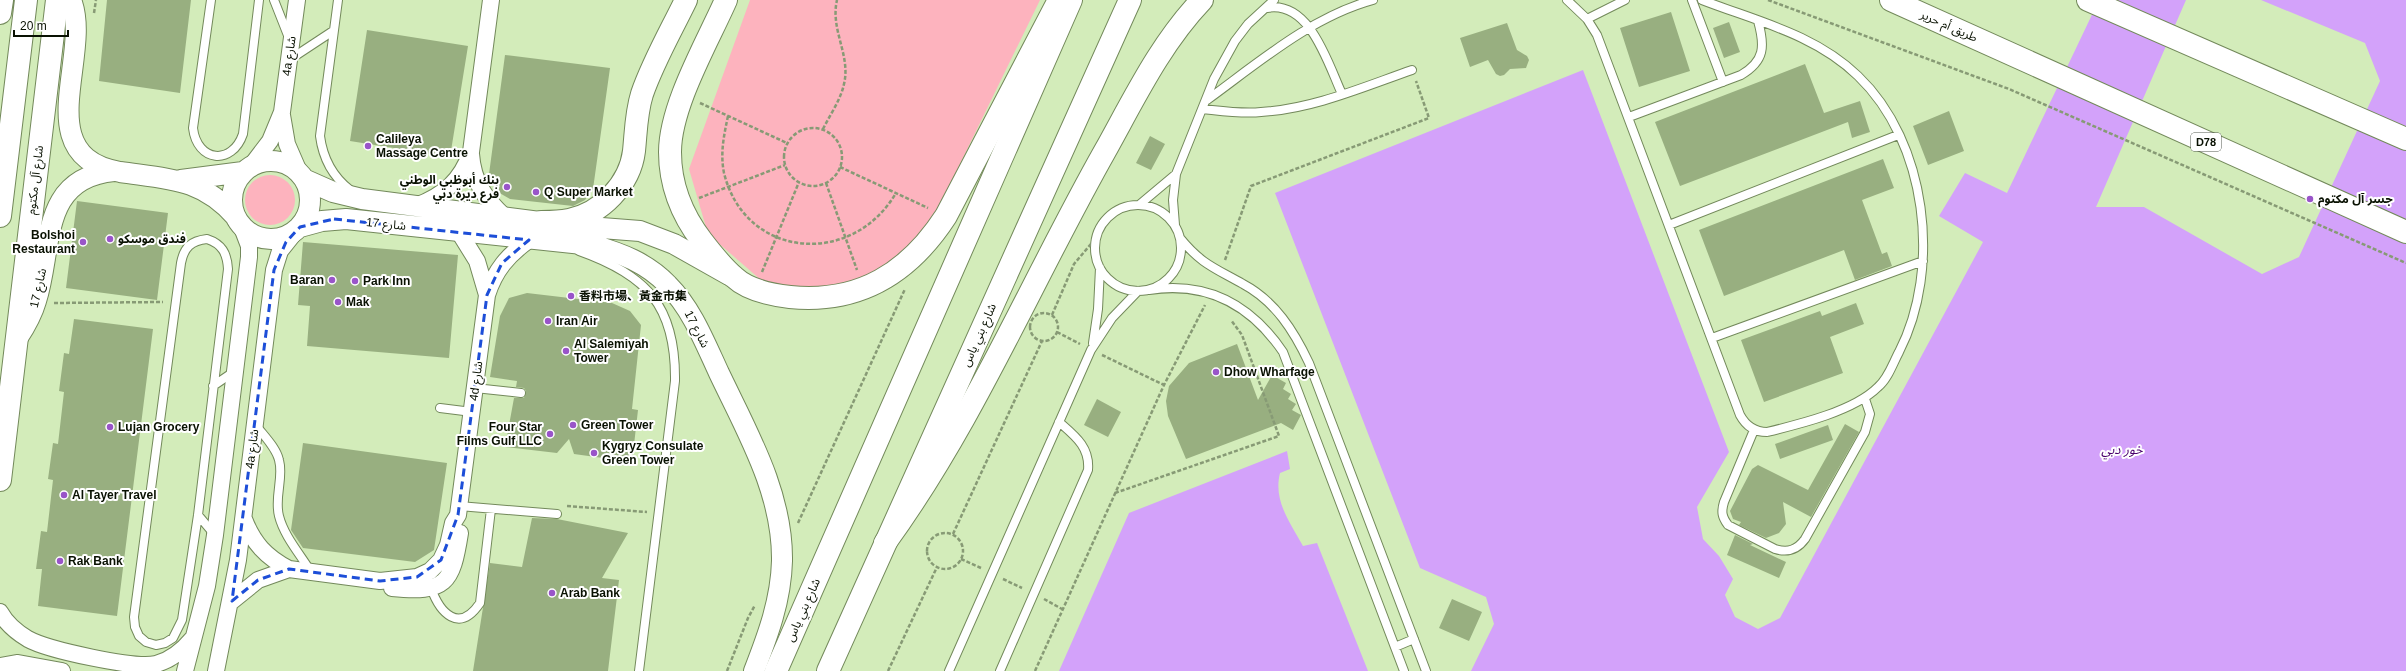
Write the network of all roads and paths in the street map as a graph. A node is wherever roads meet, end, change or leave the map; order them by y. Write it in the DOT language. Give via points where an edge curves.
graph roads {
  1 [pos="2,0"];
  2 [pos="26,0"];
  3 [pos="57,0"];
  4 [pos="71,0"];
  5 [pos="211,0"];
  6 [pos="259,0"];
  7 [pos="274,0"];
  8 [pos="297,0"];
  9 [pos="338,0"];
  10 [pos="491,0"];
  11 [pos="686,0"];
  12 [pos="726,0"];
  13 [pos="836,0"];
  14 [pos="1059,0"];
  15 [pos="1071,0"];
  16 [pos="1130,0"];
  17 [pos="1202,0"];
  18 [pos="1274,0"];
  19 [pos="1373,0"];
  20 [pos="1568,0"];
  21 [pos="1626,0"];
  22 [pos="1692,0"];
  23 [pos="1702,0"];
  24 [pos="1768,0"];
  25 [pos="2088,0"];
  26 [pos="1899,2"];
  27 [pos="1264,9"];
  28 [pos="0,13"];
  29 [pos="1587,20"];
  30 [pos="1758,21"];
  31 [pos="1311,28"];
  32 [pos="333,31"];
  33 [pos="291,43"];
  34 [pos="289,60"];
  35 [pos="1412,70"];
  36 [pos="1723,82"];
  37 [pos="1342,94"];
  38 [pos="683,95"];
  39 [pos="1207,100"];
  40 [pos="1203,109"];
  41 [pos="282,112"];
  42 [pos="728,116"];
  43 [pos="1629,117"];
  44 [pos="823,129"];
  45 [pos="1898,135"];
  46 [pos="2406,139"];
  47 [pos="787,143"];
  48 [pos="471,152"];
  49 [pos="785,165"];
  50 [pos="840,167"];
  51 [pos="247,169"];
  52 [pos="114,171"];
  53 [pos="1176,174"];
  54 [pos="303,177"];
  55 [pos="175,181"];
  56 [pos="799,182"];
  57 [pos="826,183"];
  58 [pos="729,187"];
  59 [pos="896,193"];
  60 [pos="362,199"];
  61 [pos="679,205"];
  62 [pos="1139,205"];
  63 [pos="416,206"];
  64 [pos="0,216"];
  65 [pos="946,216"];
  66 [pos="506,218"];
  67 [pos="238,221"];
  68 [pos="1669,225"];
  69 [pos="1176,228"];
  70 [pos="298,229"];
  71 [pos="535,231"];
  72 [pos="459,232"];
  73 [pos="2406,232"];
  74 [pos="776,236"];
  75 [pos="846,238"];
  76 [pos="1096,238"];
  77 [pos="1180,238"];
  78 [pos="551,242"];
  79 [pos="1923,261"];
  80 [pos="2406,263"];
  81 [pos="1100,268"];
  82 [pos="900,269"];
  83 [pos="1220,273"];
  84 [pos="734,278"];
  85 [pos="754,289"];
  86 [pos="864,289"];
  87 [pos="1149,290"];
  88 [pos="1138,291"];
  89 [pos="1210,294"];
  90 [pos="487,295"];
  91 [pos="176,302"];
  92 [pos="36,303"];
  93 [pos="1205,304"];
  94 [pos="1211,308"];
  95 [pos="1052,315"];
  96 [pos="1228,318"];
  97 [pos="1057,332"];
  98 [pos="1712,338"];
  99 [pos="16,341"];
  100 [pos="1042,341"];
  101 [pos="1091,350"];
  102 [pos="236,371"];
  103 [pos="1164,385"];
  104 [pos="214,386"];
  105 [pos="475,388"];
  106 [pos="521,393"];
  107 [pos="1865,399"];
  108 [pos="440,408"];
  109 [pos="472,412"];
  110 [pos="1059,422"];
  111 [pos="255,424"];
  112 [pos="1754,430"];
  113 [pos="0,480"];
  114 [pos="1115,494"];
  115 [pos="491,509"];
  116 [pos="459,511"];
  117 [pos="557,514"];
  118 [pos="198,515"];
  119 [pos="244,519"];
  120 [pos="795,531"];
  121 [pos="953,534"];
  122 [pos="215,535"];
  123 [pos="884,543"];
  124 [pos="961,559"];
  125 [pos="937,567"];
  126 [pos="289,569"];
  127 [pos="312,572"];
  128 [pos="992,574"];
  129 [pos="428,581"];
  130 [pos="1034,594"];
  131 [pos="759,598"];
  132 [pos="232,601"];
  133 [pos="1062,608"];
  134 [pos="0,612"];
  135 [pos="194,637"];
  136 [pos="1414,639"];
  137 [pos="1395,647"];
  138 [pos="0,666"];
  139 [pos="831,667"];
  140 [pos="53,670"];
  141 [pos="185,671"];
  142 [pos="216,671"];
  143 [pos="639,671"];
  144 [pos="727,671"];
  145 [pos="754,671"];
  146 [pos="776,671"];
  147 [pos="888,671"];
  148 [pos="949,671"];
  149 [pos="1000,671"];
  150 [pos="1035,671"];
  151 [pos="1404,671"];
  152 [pos="1426,671"];
  1 -- 28 [label="main road"];
  2 -- 64 [label="main road"];
  3 -- 99 [label="main road, شارع آل مكتوم"];
  4 -- 52 [label="street, شارع 17" via="77,25 68,123 73,140 83,154"];
  5 -- 6 [label="lane" via="193,128 194,140 201,149 210,155 221,156 231,153 239,145 243,134"];
  7 -- 33 [label="lane"];
  8 -- 33 [label="street, 4a شارع"];
  9 -- 32 [label="lane"];
  10 -- 48 [label="street"];
  11 -- 71 [label="main road" via="642,95 637,113 634,152 628,172 618,189 605,203 588,214"];
  12 -- 38 [label="main road"];
  13 -- 44 [label="path" via="834,22 845,64 844,85"];
  14 -- 65 [label="main road"];
  15 -- 146 [label="main road, شارع بني ياس"];
  16 -- 123 [label="main road, شارع بني ياس"];
  17 -- 123 [label="main road" via="1167,43 1147,75 1084,188 949,445 907,512"];
  18 -- 27 [label="lane"];
  19 -- 31 [label="lane" via="1336,14"];
  20 -- 29 [label="lane"];
  21 -- 29 [label="lane"];
  22 -- 36 [label="lane"];
  23 -- 30 [label="lane"];
  24 -- 80 [label="path" via="2010,90"];
  25 -- 46 [label="main road"];
  26 -- 73 [label="main road, طريق أم حرير / D78"];
  27 -- 31 [label="lane" via="1276,6 1290,8 1302,15"];
  27 -- 39 [label="lane" via="1235,41 1223,60"];
  29 -- 43 [label="lane" via="1600,40"];
  30 -- 36 [label="lane" via="1763,48 1759,59 1752,68"];
  30 -- 45 [label="lane" via="1802,37 1842,61 1875,95"];
  31 -- 37 [label="lane"];
  31 -- 39 [label="lane"];
  32 -- 34 [label="lane"];
  32 -- 60 [label="lane" via="321,120 322,151 328,166 337,178"];
  33 -- 34 [label="street, 4a شارع"];
  34 -- 41 [label="street, 4a شارع"];
  35 -- 37 [label="lane"];
  35 -- 83 [label="path" via="1430,118 1251,186"];
  36 -- 43 [label="lane"];
  37 -- 40 [label="lane" via="1295,107 1261,112"];
  38 -- 42 [label="path"];
  38 -- 61 [label="main road" via="674,122 670,152 672,181"];
  39 -- 40 [label="lane"];
  40 -- 53 [label="lane"];
  41 -- 51 [label="street, 4a شارع" via="270,141"];
  41 -- 54 [label="street, 4a شارع" via="287,144"];
  42 -- 47 [label="path"];
  42 -- 58 [label="path" via="722,143 722,158"];
  43 -- 68 [label="lane"];
  44 -- 47 [label="path" via="809,128 800,131"];
  44 -- 50 [label="path" via="838,143"];
  45 -- 68 [label="lane"];
  45 -- 79 [label="lane" via="1919,196 1923,228"];
  47 -- 49 [label="path"];
  48 -- 63 [label="street" via="466,167 446,192"];
  48 -- 66 [label="street" via="476,182 483,196"];
  49 -- 56 [label="path" via="793,178"];
  49 -- 58 [label="path"];
  50 -- 57 [label="path"];
  50 -- 59 [label="path"];
  51 -- 54 [label="street" via="272,160 283,162"];
  51 -- 55 [label="street, شارع 17"];
  51 -- 67 [label="street" via="236,182 232,194 232,206"];
  52 -- 55 [label="street, شارع 17"];
  52 -- 92 [label="street, شارع 17" via="89,175 62,198 52,223"];
  53 -- 62 [label="lane"];
  53 -- 69 [label="lane" via="1173,200"];
  54 -- 60 [label="street, شارع 17" via="333,192"];
  54 -- 70 [label="street" via="310,196 310,205 309,213"];
  55 -- 67 [label="street, شارع 17" via="193,185 209,193 224,204"];
  56 -- 57 [label="path" via="812,186"];
  56 -- 74 [label="path"];
  57 -- 75 [label="path"];
  58 -- 61 [label="path"];
  58 -- 74 [label="path" via="748,216 761,228"];
  59 -- 65 [label="path"];
  59 -- 75 [label="path" via="880,216"];
  60 -- 63 [label="street, شارع 17"];
  61 -- 84 [label="main road" via="713,256"];
  62 -- 69 [label="lane" via="1160,211"];
  62 -- 76 [label="lane" via="1120,209 1112,214"];
  63 -- 66 [label="street, شارع 17"];
  65 -- 82 [label="main road" via="931,240"];
  66 -- 71 [label="street, شارع 17"];
  67 -- 70 [label="street" via="252,234 267,239 282,238"];
  67 -- 102 [label="street" via="248,246 249,257"];
  68 -- 98 [label="lane"];
  69 -- 77 [label="lane"];
  70 -- 72 [label="street, شارع 17" via="322,221 346,219"];
  70 -- 111 [label="street, 4a شارع" via="276,260"];
  71 -- 72 [label="street, شارع 17"];
  71 -- 78 [label="street, شارع 17"];
  71 -- 84 [label="street, شارع 17" via="640,231 674,244"];
  71 -- 90 [label="street, 4d شارع" via="502,263"];
  72 -- 90 [label="street, 4d شارع" via="477,261"];
  74 -- 75 [label="path" via="793,242 811,244"];
  74 -- 85 [label="path"];
  75 -- 86 [label="path"];
  76 -- 81 [label="lane"];
  76 -- 95 [label="path" via="1074,264"];
  77 -- 83 [label="lane" via="1196,256"];
  77 -- 87 [label="lane" via="1180,254 1175,270 1159,286"];
  78 -- 143 [label="lane" via="615,264 638,280 656,301 669,326 675,353 675,381"];
  78 -- 145 [label="street, شارع 17" via="592,245 620,253 646,266 668,285 687,308 760,459 773,496 782,560 779,593 773,619"];
  79 -- 98 [label="lane"];
  79 -- 107 [label="lane" via="1913,317 1903,344 1880,386"];
  81 -- 88 [label="lane" via="1120,287"];
  81 -- 101 [label="lane" via="1098,309"];
  82 -- 86 [label="main road"];
  82 -- 120 [label="path" via="910,278"];
  83 -- 136 [label="lane" via="1244,284 1265,299 1283,317 1298,339"];
  84 -- 85 [label="main road"];
  85 -- 86 [label="main road" via="809,299 837,297"];
  87 -- 88 [label="lane"];
  87 -- 89 [label="lane" via="1180,287"];
  88 -- 101 [label="lane" via="1112,318"];
  89 -- 93 [label="path"];
  89 -- 137 [label="lane" via="1232,303 1252,316 1269,332 1283,352"];
  90 -- 105 [label="street, 4d شارع"];
  91 -- 92 [label="path"];
  91 -- 104 [label="lane" via="183,253 188,245 197,240 207,239 216,242 223,249 228,268"];
  91 -- 118 [label="lane" via="134,617 134,627 146,642 165,643 174,638 179,630"];
  92 -- 99 [label="street, شارع 17"];
  93 -- 94 [label="path"];
  93 -- 103 [label="path"];
  95 -- 97 [label="path" via="1056,320"];
  95 -- 100 [label="path" via="1040,313 1031,322 1031,334"];
  96 -- 114 [label="path" via="1233,321 1242,336 1279,436"];
  97 -- 100 [label="path" via="1054,338"];
  97 -- 101 [label="path"];
  98 -- 112 [label="lane" via="1740,415"];
  99 -- 113 [label="main road, شارع آل مكتوم"];
  100 -- 121 [label="path"];
  101 -- 103 [label="path"];
  101 -- 110 [label="lane"];
  102 -- 104 [label="lane"];
  102 -- 122 [label="street"];
  103 -- 114 [label="path"];
  104 -- 118 [label="lane"];
  105 -- 106 [label="lane"];
  105 -- 109 [label="street, 4d شارع"];
  107 -- 112 [label="lane" via="1853,406 1774,431"];
  107 -- 112 [label="lane" via="1870,414 1865,432 1805,539 1800,546 1792,550 1784,552 1775,549 1728,525 1723,519 1721,510"];
  108 -- 109 [label="lane"];
  109 -- 116 [label="street, 4d شارع"];
  110 -- 128 [label="lane"];
  110 -- 130 [label="lane" via="1084,446 1089,461 1088,470"];
  111 -- 119 [label="street, 4a شارع"];
  111 -- 127 [label="lane" via="279,460 279,516 290,540"];
  114 -- 133 [label="path"];
  115 -- 116 [label="lane"];
  115 -- 117 [label="lane"];
  115 -- 129 [label="lane" via="480,603 474,612 464,617 453,618 444,613 437,605"];
  116 -- 129 [label="street, 4d شارع" via="461,528 455,565 448,578"];
  118 -- 122 [label="lane"];
  119 -- 126 [label="street, 4d شارع" via="250,535 260,549"];
  119 -- 132 [label="street, 4a شارع"];
  121 -- 124 [label="path" via="962,545"];
  121 -- 125 [label="path" via="939,534 929,542 928,556"];
  122 -- 135 [label="street" via="207,586"];
  123 -- 139 [label="main road, شارع بني ياس"];
  124 -- 125 [label="path" via="951,568"];
  124 -- 128 [label="path"];
  125 -- 147 [label="path"];
  126 -- 127 [label="street, 4d شارع"];
  126 -- 132 [label="street, 4d شارع" via="258,580"];
  127 -- 129 [label="street, 4d شارع" via="380,581"];
  128 -- 130 [label="path"];
  128 -- 148 [label="lane"];
  130 -- 133 [label="path"];
  130 -- 149 [label="lane"];
  131 -- 144 [label="path" via="748,618"];
  132 -- 142 [label="street, 4a شارع"];
  133 -- 150 [label="path"];
  134 -- 135 [label="street" via="14,629 46,646 140,666 170,658 184,649"];
  135 -- 141 [label="street"];
  136 -- 137 [label="lane"];
  136 -- 152 [label="lane"];
  137 -- 151 [label="lane"];
  138 -- 140 [label="street" via="18,663"];
}
